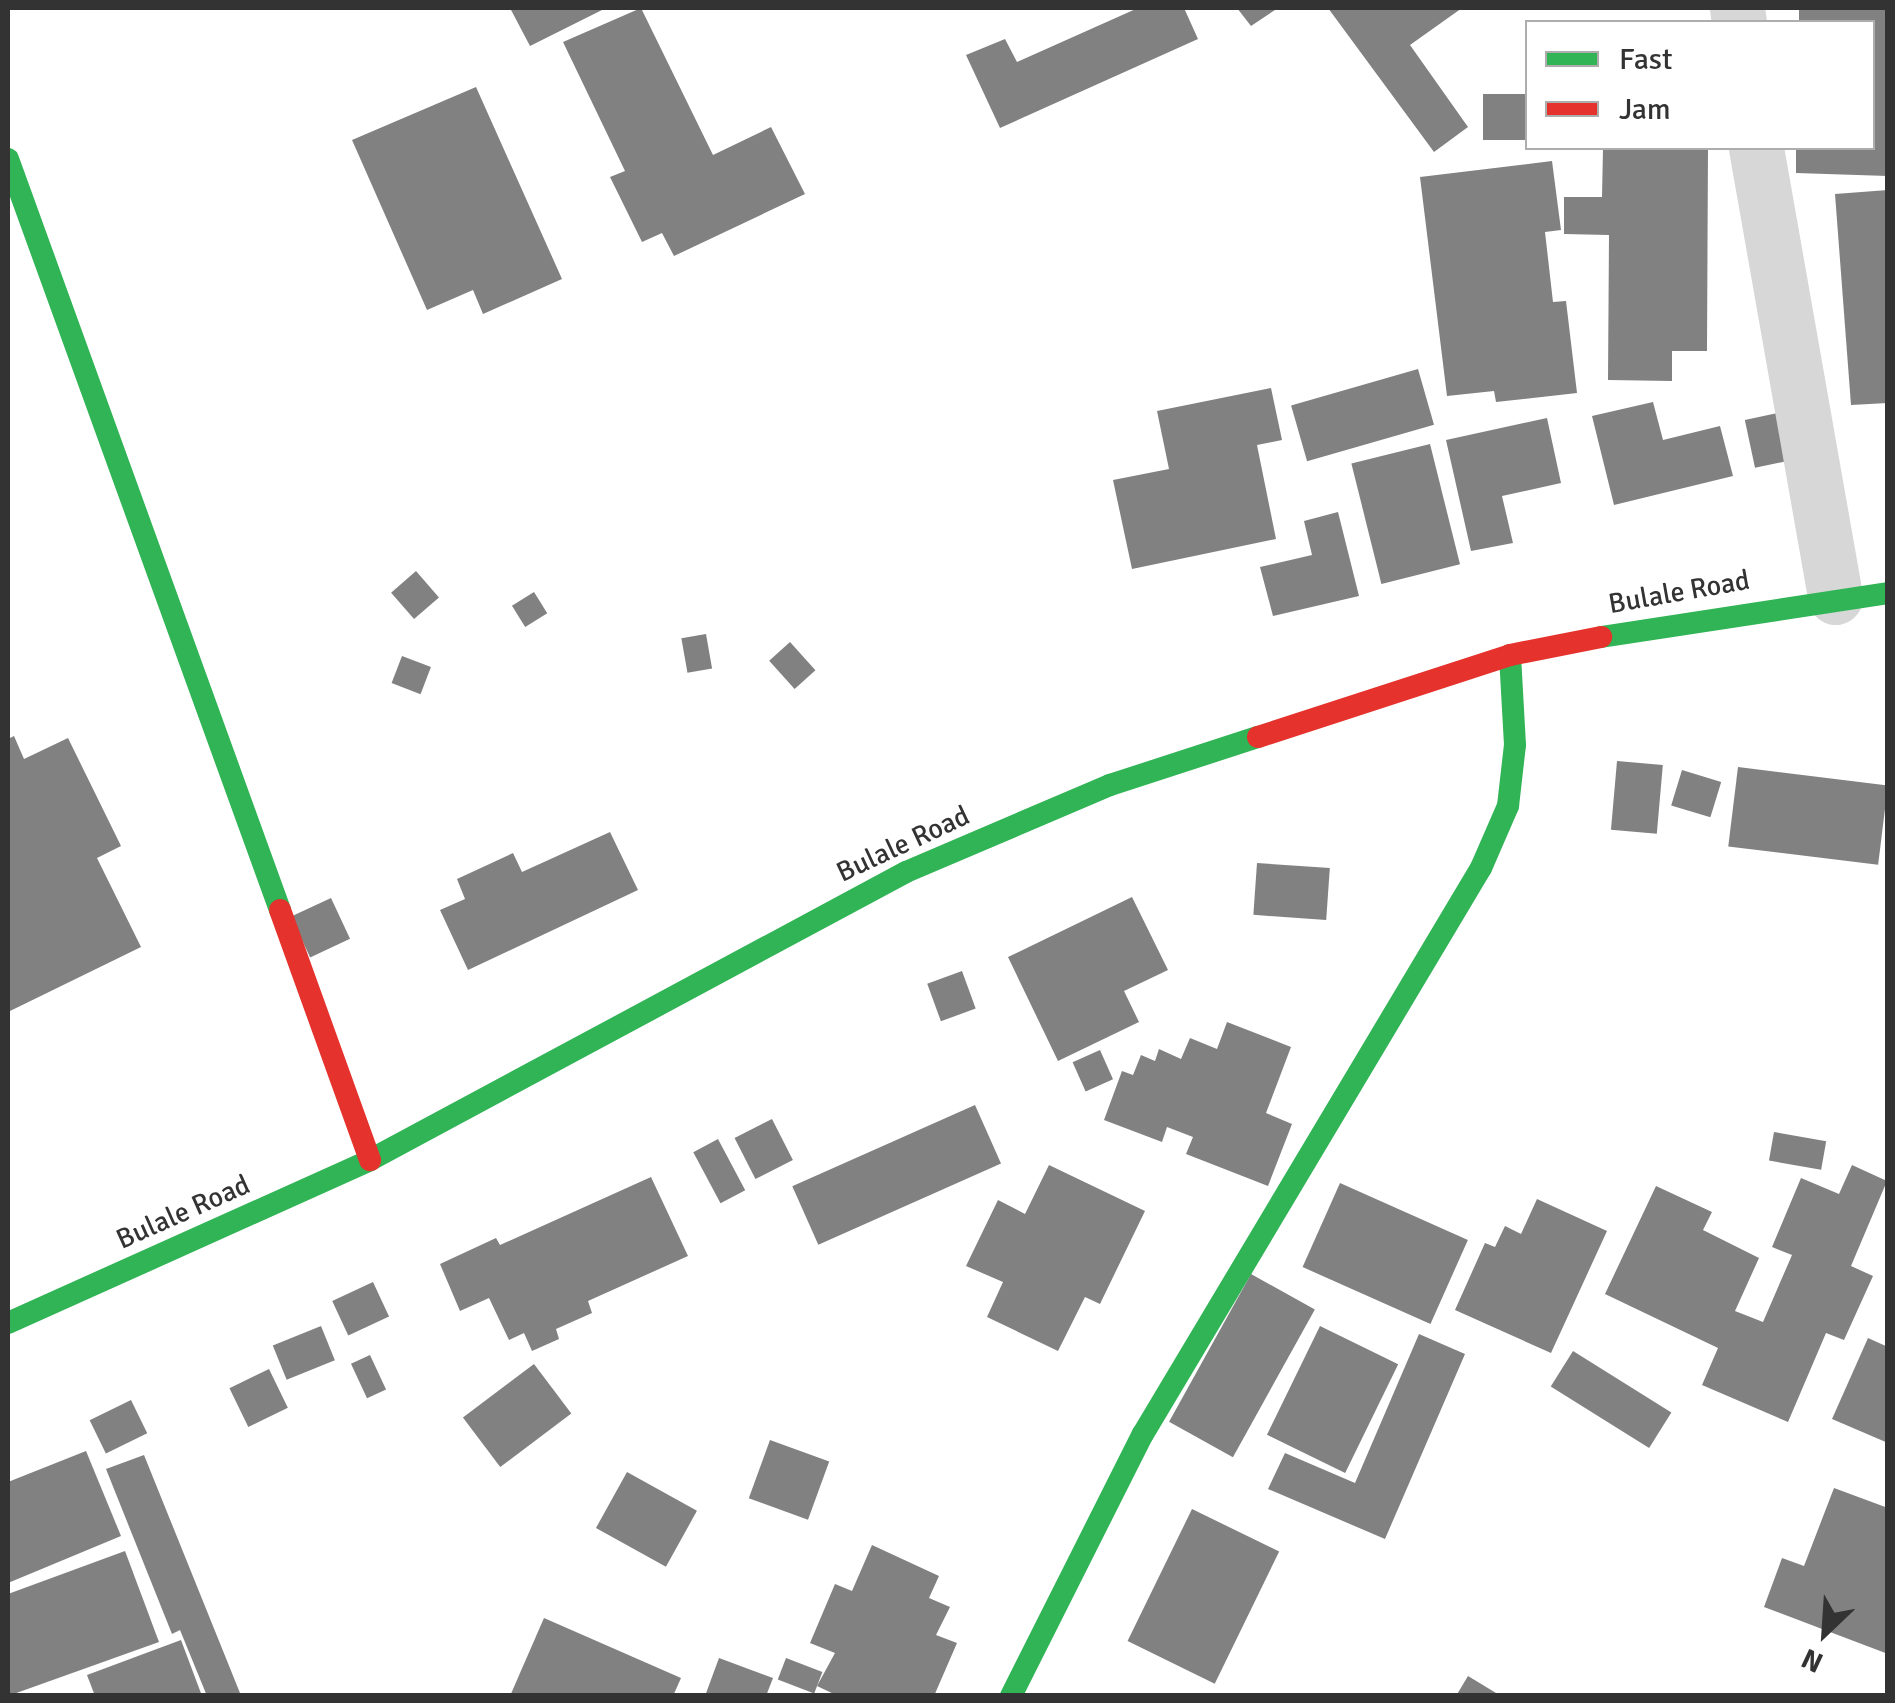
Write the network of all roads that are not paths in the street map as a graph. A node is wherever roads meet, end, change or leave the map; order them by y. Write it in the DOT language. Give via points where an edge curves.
graph roads {
  1 [pos="1756,150"];
  2 [pos="8,159"];
  3 [pos="1861,595"];
  4 [pos="1510,655"];
  5 [pos="370,1160"];
  6 [pos="8,1324"];
  7 [pos="1011,1696"];
  1 -- 3 [label="street"];
  2 -- 5 [label="street"];
  3 -- 4 [label="street, Bulale Road"];
  4 -- 5 [label="street, Bulale Road" via="1110,785 906,872"];
  4 -- 7 [label="street" via="1514,745 1508,806 1481,868 1143,1434"];
  5 -- 6 [label="street, Bulale Road"];
}
